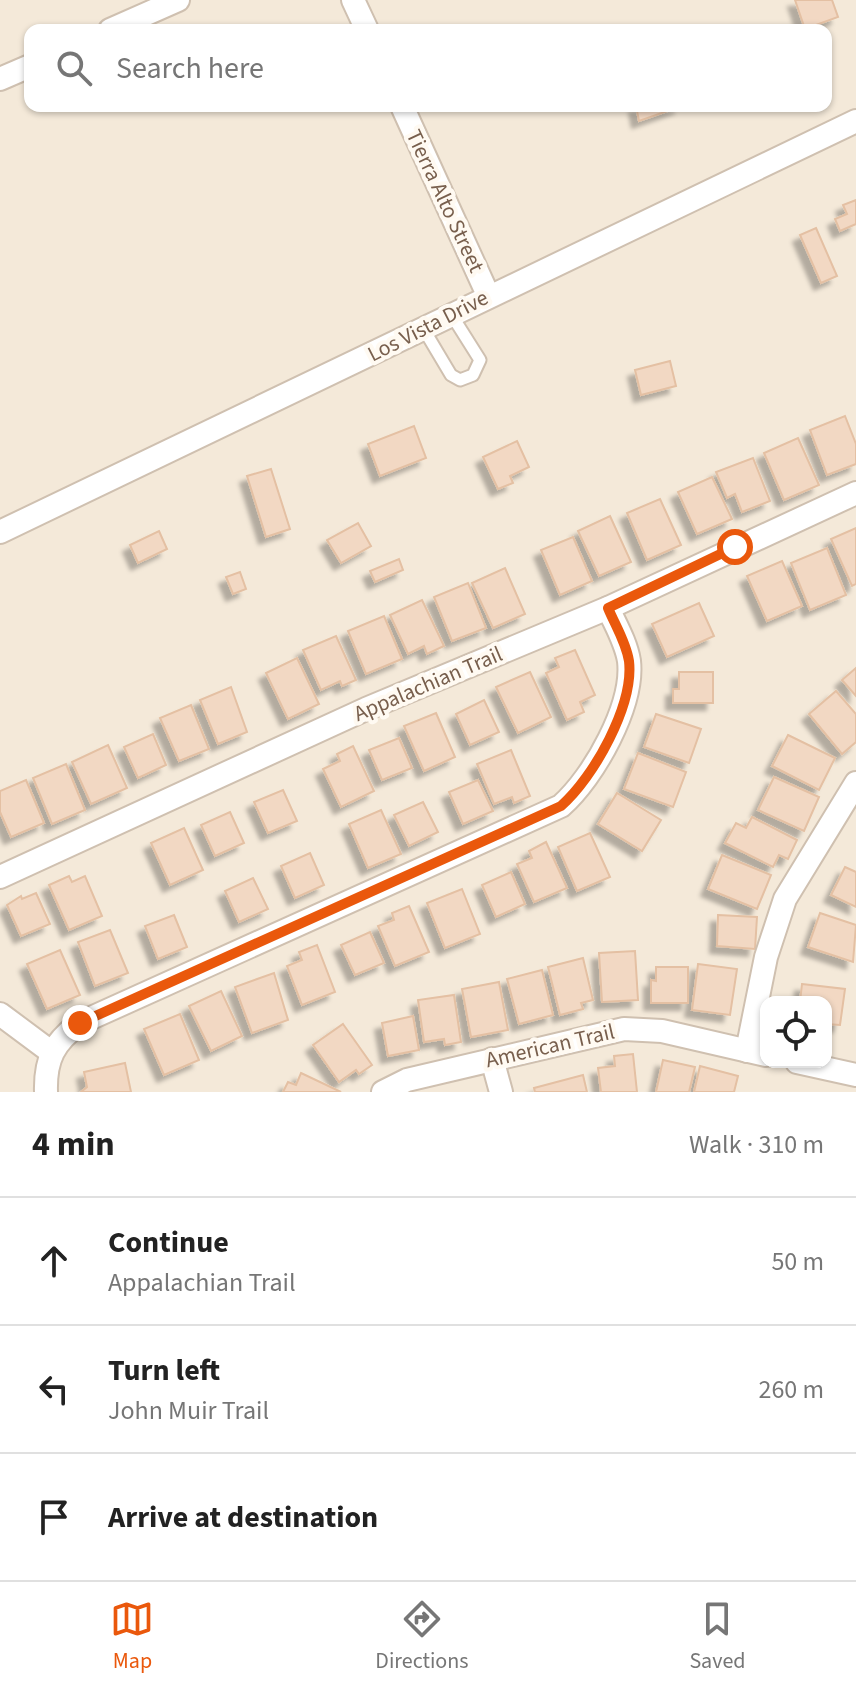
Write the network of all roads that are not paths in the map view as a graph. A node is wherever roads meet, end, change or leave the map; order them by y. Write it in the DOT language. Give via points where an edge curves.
graph roads {
  1 [pos="178,0"];
  2 [pos="353,0"];
  3 [pos="124,24"];
  4 [pos="364,24"];
  5 [pos="24,69"];
  6 [pos="0,79"];
  7 [pos="405,112"];
  8 [pos="856,121"];
  9 [pos="488,295"];
  10 [pos="451,314"];
  11 [pos="423,328"];
  12 [pos="856,493"];
  13 [pos="0,532"];
  14 [pos="608,608"];
  15 [pos="856,783"];
  16 [pos="0,877"];
  17 [pos="0,1014"];
  18 [pos="51,1052"];
  19 [pos="757,1053"];
  20 [pos="492,1059"];
  21 [pos="824,1068"];
  22 [pos="856,1075"];
  23 [pos="46,1092"];
  24 [pos="383,1092"];
  25 [pos="501,1092"];
  1 -- 3 [label="street"];
  2 -- 4 [label="street"];
  5 -- 6 [label="street"];
  7 -- 9 [label="street, Tierra Alto Street"];
  8 -- 9 [label="street, Los Vista Drive"];
  9 -- 10 [label="street, Los Vista Drive"];
  10 -- 11 [label="street, Los Vista Drive"];
  10 -- 11 [label="lane" via="480,360 473,375 460,380 451,375"];
  11 -- 13 [label="street, Los Vista Drive"];
  12 -- 14 [label="street, Appalachian Trail"];
  14 -- 16 [label="street, Appalachian Trail" via="366,709"];
  14 -- 18 [label="street" via="629,659 625,698 584,783 561,806 95,1016 68,1032"];
  15 -- 19 [label="street" via="785,899 766,957"];
  17 -- 18 [label="street"];
  18 -- 23 [label="street"];
  19 -- 20 [label="street, American Trail" via="662,1031 624,1029"];
  20 -- 24 [label="street, American Trail" via="407,1080"];
  20 -- 25 [label="street"];
  21 -- 22 [label="street"];
}
